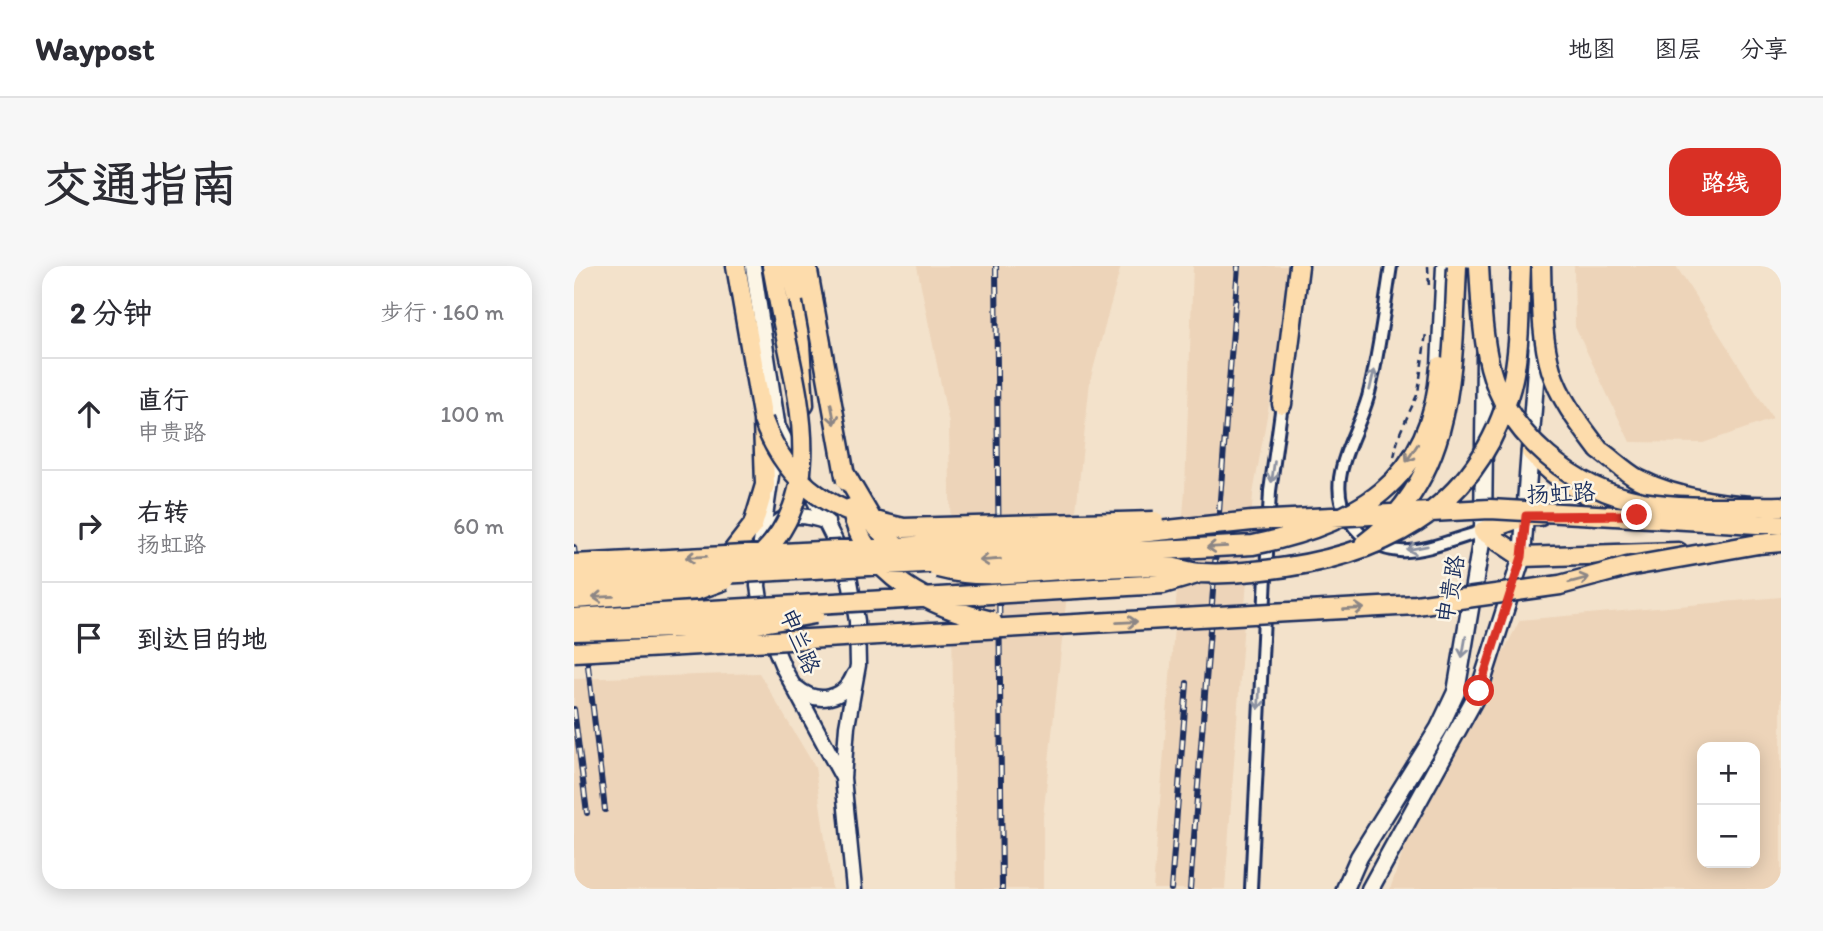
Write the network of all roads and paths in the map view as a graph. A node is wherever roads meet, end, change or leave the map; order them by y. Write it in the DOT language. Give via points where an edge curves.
graph roads {
  1 [pos="736,266"];
  2 [pos="753,266"];
  3 [pos="772,266"];
  4 [pos="790,266"];
  5 [pos="807,266"];
  6 [pos="1299,266"];
  7 [pos="1391,266"];
  8 [pos="1444,266"];
  9 [pos="1457,266"];
  10 [pos="1479,266"];
  11 [pos="1486,266"];
  12 [pos="1521,266"];
  13 [pos="1527,266"];
  14 [pos="1541,266"];
  15 [pos="797,300"];
  16 [pos="1536,357"];
  17 [pos="1440,366"];
  18 [pos="825,377"];
  19 [pos="1282,404"];
  20 [pos="771,425"];
  21 [pos="805,447"];
  22 [pos="1531,452"];
  23 [pos="844,472"];
  24 [pos="1781,506"];
  25 [pos="1781,513"];
  26 [pos="1637,515"];
  27 [pos="1526,516"];
  28 [pos="1756,516"];
  29 [pos="1252,521"];
  30 [pos="827,522"];
  31 [pos="1781,524"];
  32 [pos="1483,531"];
  33 [pos="1781,542"];
  34 [pos="761,543"];
  35 [pos="1781,549"];
  36 [pos="1352,552"];
  37 [pos="1522,557"];
  38 [pos="574,564"];
  39 [pos="1200,573"];
  40 [pos="574,582"];
  41 [pos="574,598"];
  42 [pos="898,599"];
  43 [pos="605,616"];
  44 [pos="574,618"];
  45 [pos="1059,625"];
  46 [pos="574,631"];
  47 [pos="574,652"];
  48 [pos="858,665"];
  49 [pos="793,685"];
  50 [pos="843,778"];
  51 [pos="854,889"];
  52 [pos="1251,889"];
  53 [pos="1345,889"];
  54 [pos="1370,889"];
  1 -- 20 [label="main road"];
  2 -- 20 [label="street, 申兰路"];
  3 -- 21 [label="main road, bridge"];
  4 -- 15 [label="main road"];
  5 -- 18 [label="main road, bridge"];
  6 -- 19 [label="main road"];
  32 -- 7 [label="street, one-way" via="1401,551 1367,540 1349,523 1339,498 1348,447 1360,425 1373,377"];
  8 -- 17 [label="main road"];
  9 -- 36 [label="main road, bridge" via="1452,359 1441,435 1421,481 1378,533"];
  10 -- 28 [label="main road, bridge" via="1482,327 1491,370 1508,411 1535,445 1590,484 1641,502"];
  11 -- 32 [label="main road, 申贵路"];
  12 -- 36 [label="main road, bridge" via="1511,387 1495,433 1454,492 1409,529"];
  13 -- 16 [label="main road"];
  14 -- 16 [label="main road"];
  14 -- 28 [label="main road, bridge" via="1542,314 1551,370 1574,416 1599,450 1637,478 1672,493"];
  15 -- 18 [label="main road, bridge"];
  15 -- 21 [label="main road, bridge"];
  16 -- 22 [label="main road"];
  17 -- 40 [label="main road, one-way, bridge" via="1437,402 1423,435 1390,484 1367,504 1304,534 1252,545"];
  18 -- 23 [label="main road, one-way, bridge"];
  19 -- 52 [label="street, one-way" via="1270,491"];
  20 -- 29 [label="main road, bridge" via="785,464 810,490 827,503 878,523 916,528"];
  20 -- 30 [label="street, 申兰路"];
  20 -- 34 [label="street, 申兰路"];
  20 -- 43 [label="main road, bridge" via="765,485 753,525 727,561 665,601"];
  21 -- 41 [label="main road, one-way, bridge" via="796,502 774,544 741,574 697,590"];
  22 -- 26 [label="main road" via="1547,471 1572,488"];
  22 -- 27 [label="main road"];
  23 -- 39 [label="main road, bridge" via="877,527 898,548 926,565 996,576 1164,566"];
  23 -- 45 [label="main road, bridge" via="853,520 869,553 906,589 962,615 1010,624"];
  24 -- 28 [label="main road"];
  25 -- 26 [label="main road, 扬虹路"];
  26 -- 27 [label="main road, 扬虹路"];
  27 -- 32 [label="main road, 扬虹路"];
  27 -- 37 [label="main road"];
  28 -- 29 [label="main road, bridge" via="1490,509"];
  28 -- 31 [label="main road"];
  29 -- 38 [label="main road, one-way, bridge" via="1121,535"];
  30 -- 34 [label="street" via="790,514 771,526"];
  30 -- 48 [label="street, 申兰路" via="850,581"];
  32 -- 37 [label="main road"];
  32 -- 53 [label="main road, 申贵路, one-way" via="1456,692 1439,728 1359,857"];
  45 -- 33 [label="main road, one-way, bridge" via="1485,598 1688,555"];
  34 -- 49 [label="street, 申兰路" via="758,586 763,619"];
  35 -- 37 [label="main road"];
  36 -- 39 [label="main road, bridge" via="1290,567"];
  37 -- 54 [label="main road" via="1479,691"];
  39 -- 42 [label="main road, bridge" via="1163,584"];
  42 -- 43 [label="main road, bridge"];
  42 -- 46 [label="main road, bridge" via="744,626"];
  43 -- 44 [label="main road, bridge"];
  45 -- 47 [label="main road, bridge"];
  48 -- 49 [label="street" via="841,693 823,699 806,696"];
  48 -- 50 [label="street, 申兰路"];
  49 -- 50 [label="street, 申兰路"];
  50 -- 51 [label="street, 申兰路"];
}
